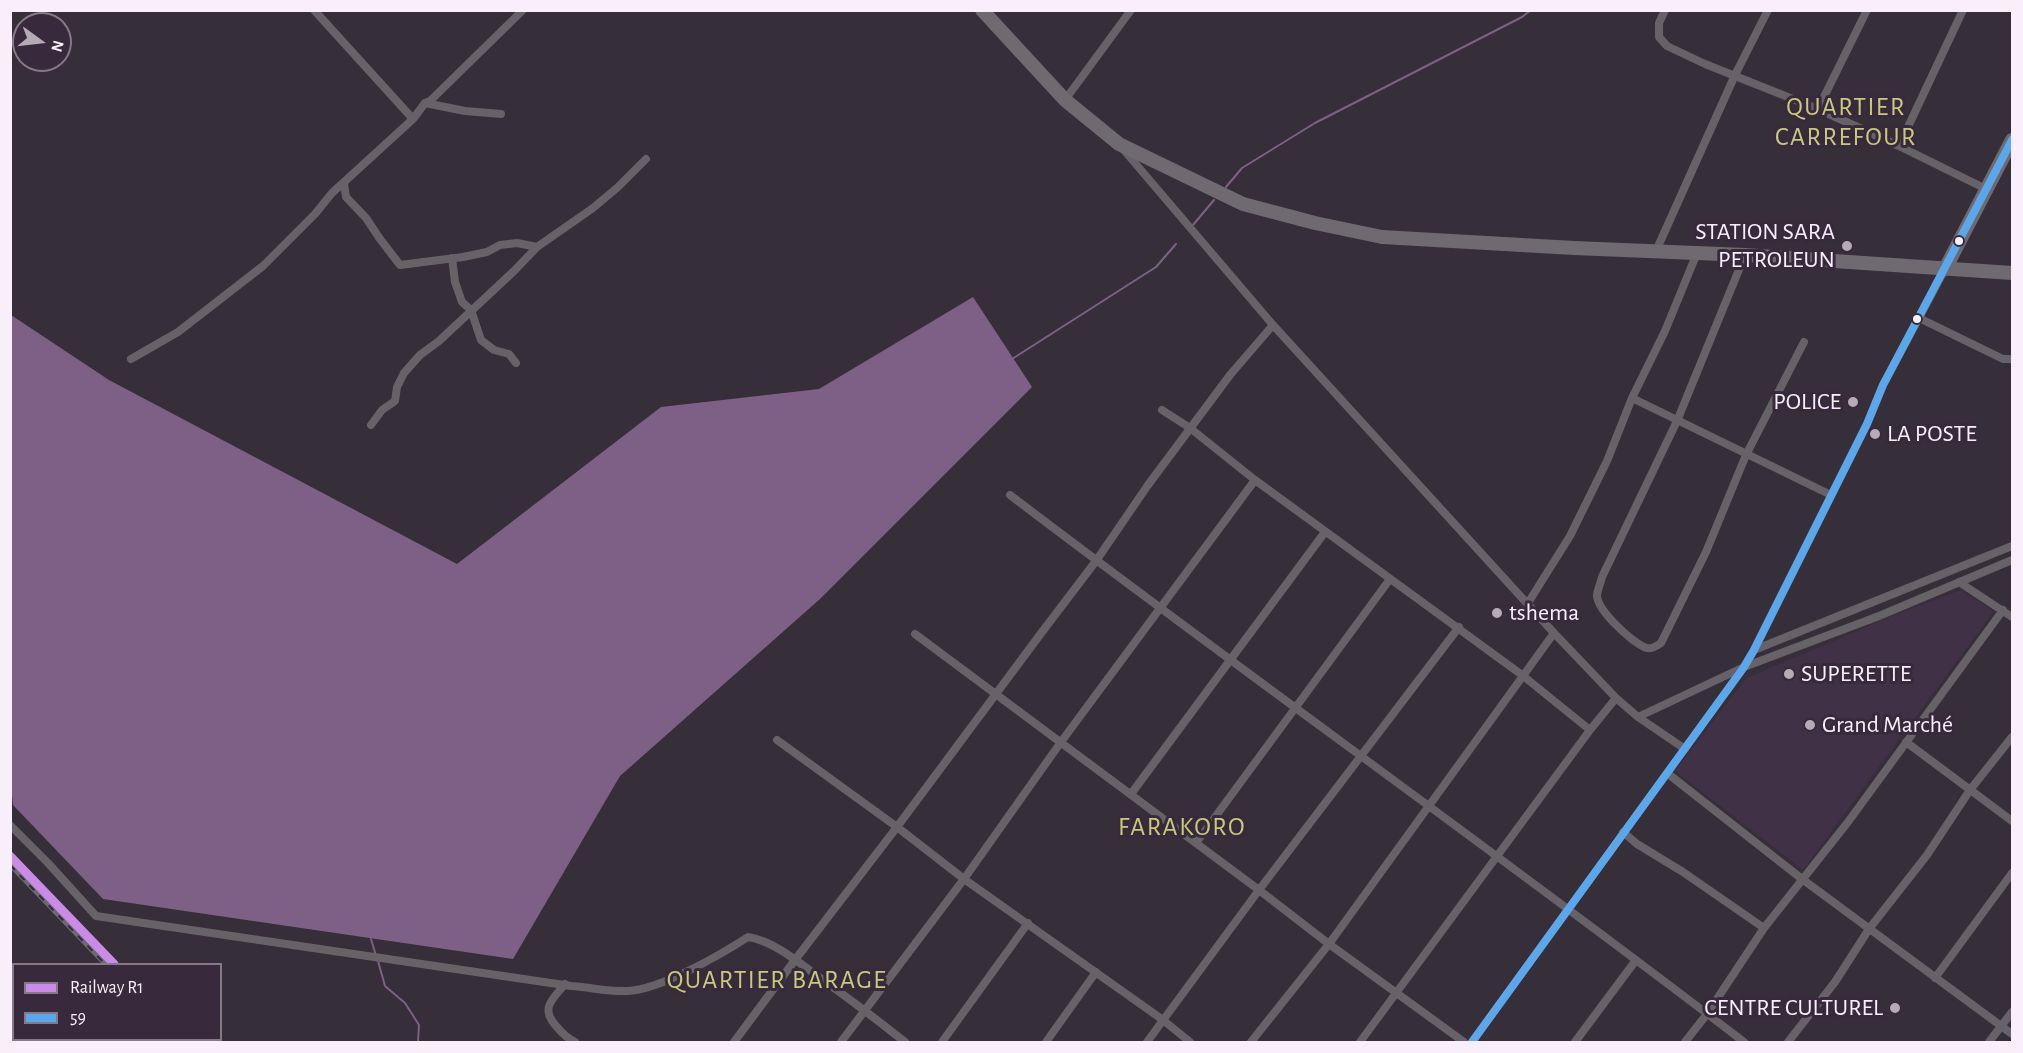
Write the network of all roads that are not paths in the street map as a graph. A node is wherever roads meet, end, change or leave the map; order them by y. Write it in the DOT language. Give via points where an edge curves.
graph roads {
  1 [pos="314,10"];
  2 [pos="523,10"];
  3 [pos="982,10"];
  4 [pos="1131,10"];
  5 [pos="1665,10"];
  6 [pos="1768,10"];
  7 [pos="1867,10"];
  8 [pos="1963,10"];
  9 [pos="1735,75"];
  10 [pos="1065,100"];
  11 [pos="425,103"];
  12 [pos="1818,109"];
  13 [pos="501,114"];
  14 [pos="412,119"];
  15 [pos="2013,140"];
  16 [pos="1119,144"];
  17 [pos="1899,146"];
  18 [pos="646,159"];
  19 [pos="344,183"];
  20 [pos="1986,189"];
  21 [pos="537,247"];
  22 [pos="1656,251"];
  23 [pos="1697,254"];
  24 [pos="1744,255"];
  25 [pos="452,258"];
  26 [pos="1945,269"];
  27 [pos="2013,273"];
  28 [pos="471,310"];
  29 [pos="1919,318"];
  30 [pos="1273,325"];
  31 [pos="1804,342"];
  32 [pos="131,359"];
  33 [pos="2013,359"];
  34 [pos="516,363"];
  35 [pos="1632,398"];
  36 [pos="1162,410"];
  37 [pos="1677,421"];
  38 [pos="371,425"];
  39 [pos="1190,428"];
  40 [pos="1746,455"];
  41 [pos="1255,480"];
  42 [pos="1010,495"];
  43 [pos="1831,495"];
  44 [pos="1325,532"];
  45 [pos="2013,546"];
  46 [pos="2013,560"];
  47 [pos="1096,561"];
  48 [pos="1390,579"];
  49 [pos="1959,582"];
  50 [pos="1528,603"];
  51 [pos="1160,608"];
  52 [pos="2003,610"];
  53 [pos="2013,617"];
  54 [pos="1459,627"];
  55 [pos="1554,633"];
  56 [pos="915,634"];
  57 [pos="1754,650"];
  58 [pos="1230,661"];
  59 [pos="1743,667"];
  60 [pos="1522,675"];
  61 [pos="996,694"];
  62 [pos="1616,698"];
  63 [pos="1295,709"];
  64 [pos="1638,717"];
  65 [pos="1590,730"];
  66 [pos="2013,737"];
  67 [pos="777,740"];
  68 [pos="1061,742"];
  69 [pos="1906,742"];
  70 [pos="1685,749"];
  71 [pos="1361,758"];
  72 [pos="1667,773"];
  73 [pos="1970,790"];
  74 [pos="1131,794"];
  75 [pos="1429,808"];
  76 [pos="2013,821"];
  77 [pos="10,825"];
  78 [pos="897,827"];
  79 [pos="1623,832"];
  80 [pos="1196,843"];
  81 [pos="1497,857"];
  82 [pos="2013,873"];
  83 [pos="964,879"];
  84 [pos="1802,879"];
  85 [pos="1259,890"];
  86 [pos="1568,910"];
  87 [pos="1028,923"];
  88 [pos="1764,928"];
  89 [pos="1869,928"];
  90 [pos="1329,944"];
  91 [pos="795,960"];
  92 [pos="1636,960"];
  93 [pos="1096,972"];
  94 [pos="1935,978"];
  95 [pos="565,984"];
  96 [pos="1395,993"];
  97 [pos="866,1011"];
  98 [pos="2013,1011"];
  99 [pos="1707,1014"];
  100 [pos="1163,1020"];
  101 [pos="2002,1026"];
  102 [pos="2013,1034"];
  103 [pos="575,1042"];
  104 [pos="734,1042"];
  105 [pos="841,1042"];
  106 [pos="905,1042"];
  107 [pos="942,1042"];
  108 [pos="1046,1042"];
  109 [pos="1147,1042"];
  110 [pos="1190,1042"];
  111 [pos="1251,1042"];
  112 [pos="1360,1042"];
  113 [pos="1464,1042"];
  114 [pos="1472,1042"];
  115 [pos="1575,1042"];
  116 [pos="1685,1042"];
  117 [pos="1744,1042"];
  118 [pos="1788,1042"];
  119 [pos="1989,1042"];
  1 -- 14 [label="street"];
  2 -- 11 [label="street"];
  3 -- 10 [label="highway"];
  4 -- 10 [label="street"];
  5 -- 9 [label="street" via="1659,23 1659,37 1667,46"];
  6 -- 9 [label="street"];
  7 -- 12 [label="street"];
  8 -- 17 [label="street"];
  9 -- 12 [label="street"];
  9 -- 22 [label="street"];
  10 -- 16 [label="highway"];
  11 -- 13 [label="street"];
  11 -- 14 [label="street"];
  12 -- 17 [label="street"];
  14 -- 19 [label="street"];
  15 -- 20 [label="highway"];
  16 -- 22 [label="highway" via="1243,204 1382,237"];
  16 -- 30 [label="street"];
  17 -- 20 [label="street"];
  18 -- 21 [label="street" via="593,208"];
  19 -- 25 [label="street" via="346,197 400,265"];
  19 -- 32 [label="street" via="263,266 178,332"];
  20 -- 26 [label="highway"];
  21 -- 25 [label="street" via="500,245 487,252"];
  21 -- 28 [label="street"];
  22 -- 23 [label="highway"];
  23 -- 24 [label="highway"];
  23 -- 35 [label="street"];
  24 -- 26 [label="highway"];
  24 -- 37 [label="street"];
  25 -- 28 [label="street" via="462,302"];
  26 -- 27 [label="highway"];
  26 -- 29 [label="street"];
  28 -- 34 [label="street" via="482,340 494,350 509,354"];
  28 -- 38 [label="street" via="404,373 395,400"];
  29 -- 33 [label="street" via="2003,359"];
  29 -- 43 [label="street"];
  30 -- 39 [label="street"];
  30 -- 50 [label="street"];
  31 -- 40 [label="street"];
  35 -- 37 [label="street"];
  35 -- 50 [label="street" via="1607,461 1570,536"];
  36 -- 39 [label="street"];
  37 -- 40 [label="street"];
  37 -- 40 [label="street" via="1602,577 1597,596 1619,628 1645,647 1661,643 1706,552"];
  39 -- 41 [label="street"];
  39 -- 47 [label="street"];
  40 -- 43 [label="street"];
  41 -- 44 [label="street"];
  41 -- 51 [label="street"];
  42 -- 47 [label="street"];
  43 -- 57 [label="street"];
  44 -- 48 [label="street"];
  44 -- 58 [label="street"];
  45 -- 57 [label="street"];
  46 -- 49 [label="street"];
  47 -- 51 [label="street"];
  47 -- 61 [label="street"];
  48 -- 54 [label="street"];
  48 -- 63 [label="street"];
  49 -- 52 [label="street"];
  49 -- 59 [label="street"];
  50 -- 55 [label="street"];
  51 -- 58 [label="street"];
  51 -- 68 [label="street"];
  52 -- 53 [label="street"];
  52 -- 69 [label="street"];
  54 -- 60 [label="street"];
  54 -- 71 [label="street"];
  55 -- 60 [label="street"];
  55 -- 62 [label="street"];
  56 -- 61 [label="street"];
  57 -- 59 [label="street"];
  58 -- 63 [label="street"];
  58 -- 74 [label="street"];
  59 -- 64 [label="street"];
  59 -- 70 [label="street"];
  60 -- 65 [label="street"];
  60 -- 75 [label="street"];
  61 -- 68 [label="street"];
  61 -- 78 [label="street"];
  62 -- 64 [label="street"];
  62 -- 65 [label="street"];
  63 -- 71 [label="street"];
  63 -- 80 [label="street"];
  64 -- 70 [label="street"];
  65 -- 81 [label="street"];
  66 -- 73 [label="street"];
  67 -- 78 [label="street"];
  68 -- 74 [label="street"];
  68 -- 83 [label="street"];
  69 -- 73 [label="street"];
  69 -- 84 [label="street"];
  70 -- 72 [label="street"];
  71 -- 75 [label="street"];
  71 -- 85 [label="street"];
  72 -- 79 [label="street"];
  72 -- 84 [label="street"];
  73 -- 76 [label="street"];
  73 -- 89 [label="street" via="1927,855"];
  74 -- 80 [label="street"];
  75 -- 81 [label="street"];
  75 -- 90 [label="street"];
  77 -- 95 [label="street" via="96,916"];
  78 -- 83 [label="street"];
  78 -- 91 [label="street"];
  79 -- 86 [label="street"];
  79 -- 88 [label="street"];
  80 -- 85 [label="street"];
  81 -- 86 [label="street"];
  81 -- 96 [label="street"];
  82 -- 94 [label="street"];
  83 -- 87 [label="street"];
  83 -- 97 [label="street"];
  84 -- 88 [label="street"];
  84 -- 89 [label="street"];
  85 -- 90 [label="street"];
  85 -- 100 [label="street"];
  86 -- 92 [label="street"];
  86 -- 114 [label="street"];
  87 -- 93 [label="street"];
  87 -- 107 [label="street"];
  88 -- 99 [label="street"];
  89 -- 94 [label="street"];
  89 -- 118 [label="street" via="1835,982"];
  90 -- 96 [label="street"];
  90 -- 111 [label="street"];
  91 -- 95 [label="street" via="748,937 723,954 657,984 627,991"];
  91 -- 97 [label="street"];
  91 -- 104 [label="street"];
  92 -- 99 [label="street"];
  92 -- 115 [label="street"];
  93 -- 100 [label="street"];
  93 -- 108 [label="street"];
  94 -- 101 [label="street"];
  95 -- 103 [label="street" via="552,1000 548,1013"];
  96 -- 112 [label="street"];
  96 -- 113 [label="street"];
  97 -- 105 [label="street"];
  97 -- 106 [label="street"];
  98 -- 101 [label="street"];
  99 -- 116 [label="street"];
  99 -- 117 [label="street"];
  100 -- 109 [label="street"];
  100 -- 110 [label="street"];
  101 -- 102 [label="street"];
  101 -- 119 [label="street"];
}
